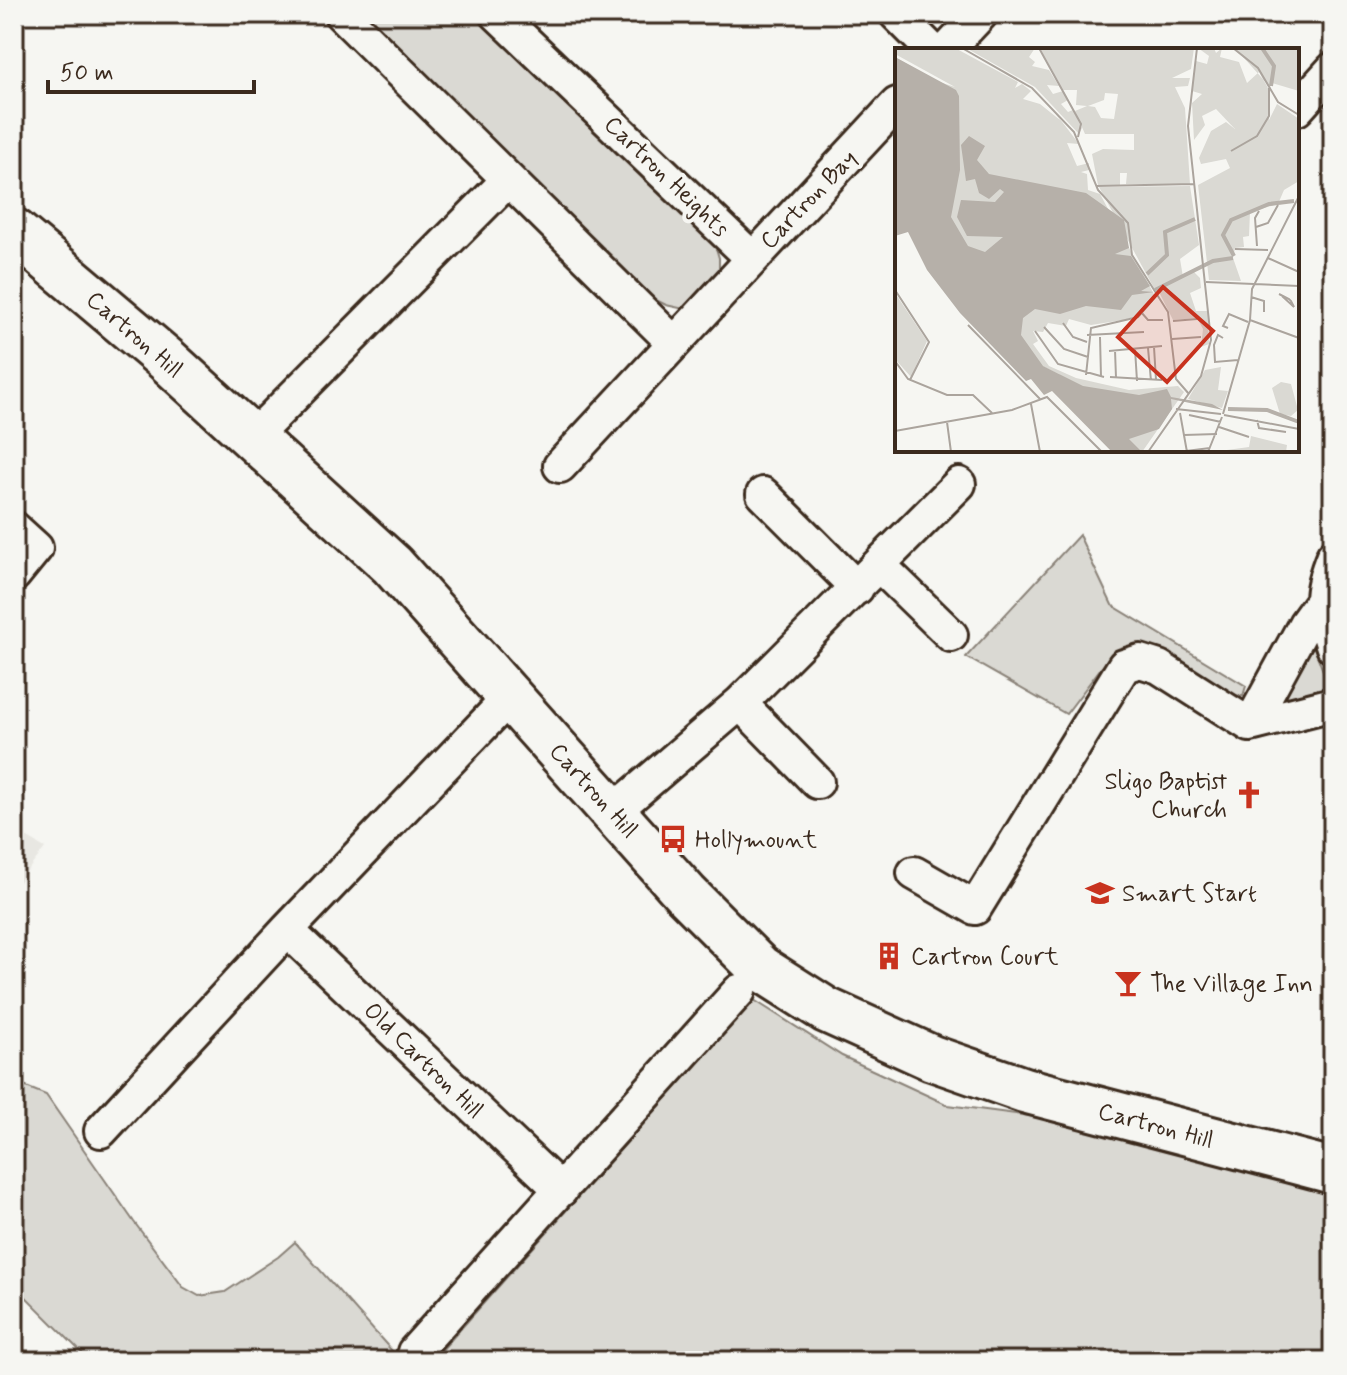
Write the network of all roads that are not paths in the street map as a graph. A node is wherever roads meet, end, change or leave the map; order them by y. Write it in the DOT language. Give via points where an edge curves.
graph roads {
  1 [pos="341,14"];
  2 [pos="497,14"];
  3 [pos="896,14"];
  4 [pos="981,14"];
  5 [pos="930,48"];
  6 [pos="949,48"];
  7 [pos="1333,69"];
  8 [pos="895,106"];
  9 [pos="1299,107"];
  10 [pos="508,180"];
  11 [pos="14,231"];
  12 [pos="752,258"];
  13 [pos="673,342"];
  14 [pos="252,438"];
  15 [pos="560,466"];
  16 [pos="959,484"];
  17 [pos="763,494"];
  18 [pos="25,538"];
  19 [pos="1333,556"];
  20 [pos="14,575"];
  21 [pos="868,577"];
  22 [pos="1321,602"];
  23 [pos="951,635"];
  24 [pos="1333,647"];
  25 [pos="510,697"];
  26 [pos="740,703"];
  27 [pos="1333,704"];
  28 [pos="1250,725"];
  29 [pos="817,782"];
  30 [pos="614,811"];
  31 [pos="914,873"];
  32 [pos="287,930"];
  33 [pos="739,991"];
  34 [pos="101,1131"];
  35 [pos="1333,1169"];
  36 [pos="561,1190"];
  37 [pos="414,1352"];
  1 -- 10 [label="street"];
  2 -- 12 [label="street, Cartron Heights"];
  3 -- 5 [label="street"];
  4 -- 6 [label="street"];
  7 -- 9 [label="street"];
  8 -- 12 [label="street, Cartron Bay"];
  10 -- 13 [label="street"];
  10 -- 14 [label="street"];
  11 -- 14 [label="main road, Cartron Hill"];
  12 -- 13 [label="street"];
  13 -- 15 [label="street"];
  14 -- 25 [label="main road, Cartron Hill" via="392,565"];
  16 -- 21 [label="street"];
  17 -- 21 [label="street"];
  18 -- 20 [label="street"];
  19 -- 22 [label="street"];
  21 -- 23 [label="street"];
  21 -- 26 [label="street"];
  22 -- 24 [label="street"];
  22 -- 28 [label="street"];
  25 -- 30 [label="main road, Cartron Hill"];
  25 -- 32 [label="street"];
  26 -- 29 [label="street"];
  26 -- 30 [label="street"];
  27 -- 28 [label="street"];
  28 -- 31 [label="street" via="1159,667 1140,661 1124,666 975,908"];
  30 -- 35 [label="main road, Cartron Hill" via="760,968 826,1010 932,1058 1024,1090"];
  32 -- 34 [label="street"];
  32 -- 36 [label="street, Old Cartron Hill"];
  33 -- 36 [label="street"];
  36 -- 37 [label="street"];
}
